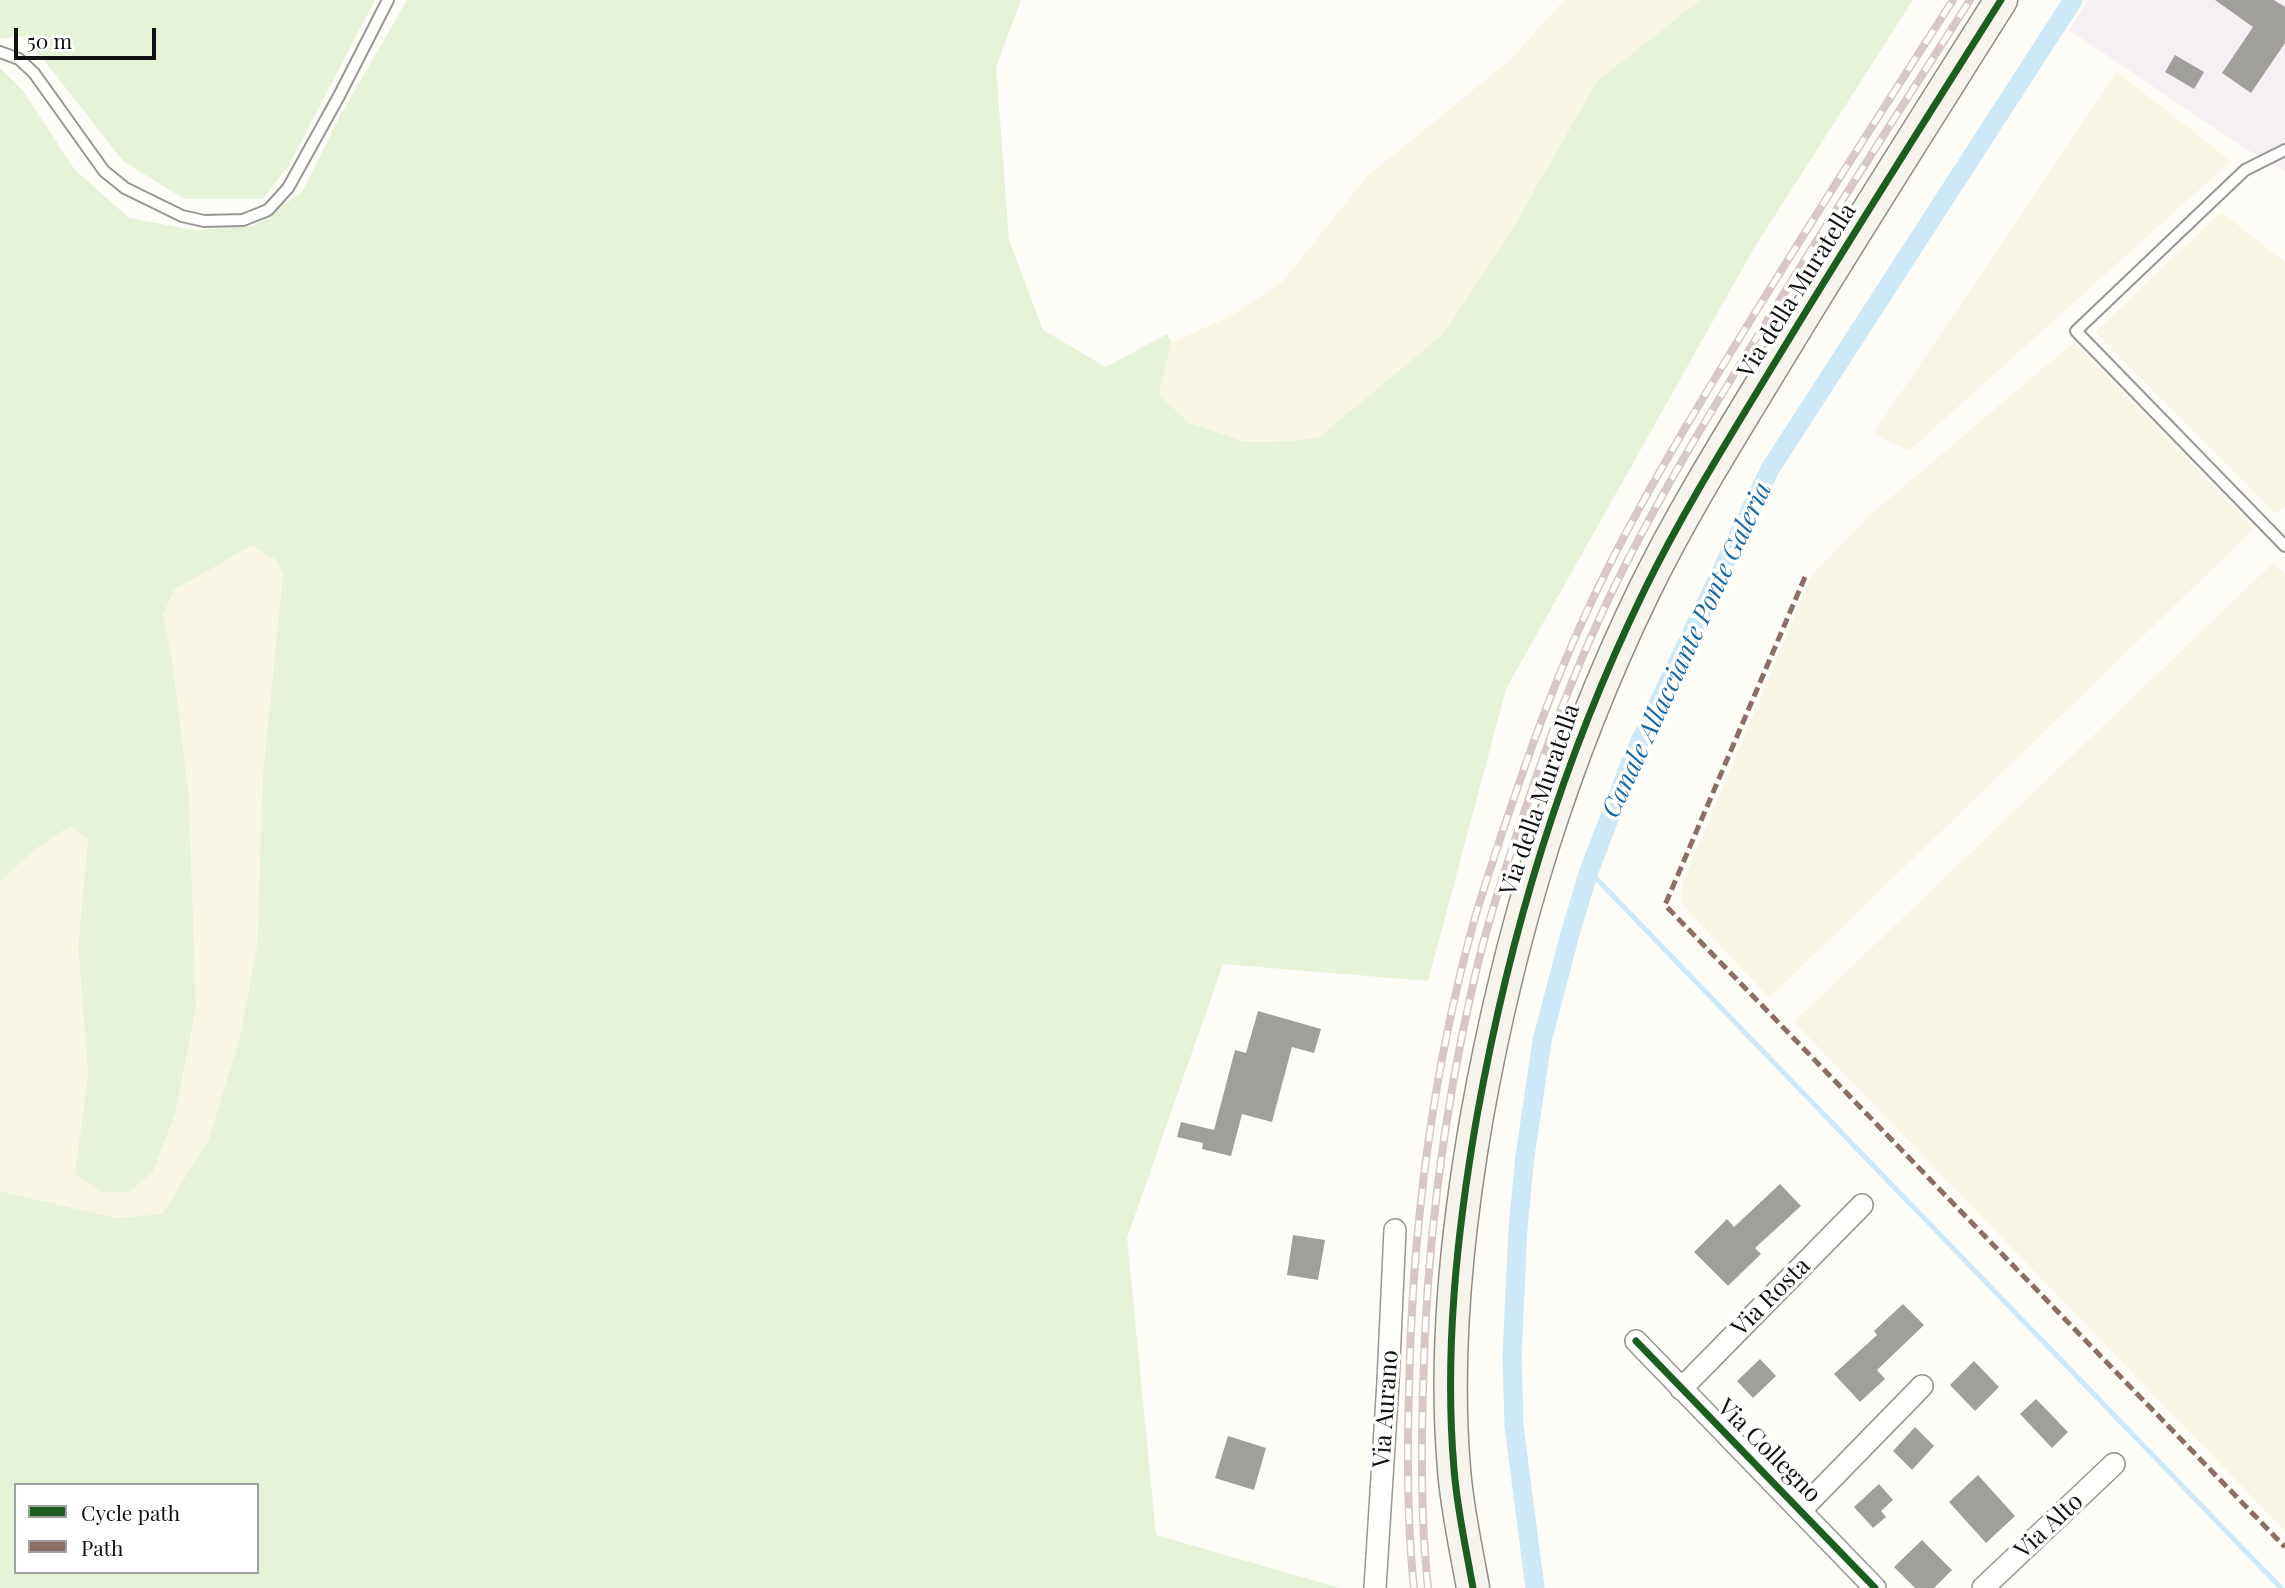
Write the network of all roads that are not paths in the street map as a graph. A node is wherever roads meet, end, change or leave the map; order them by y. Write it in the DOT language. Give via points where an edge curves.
graph roads {
  1 [pos="388,0"];
  2 [pos="2001,0"];
  3 [pos="0,52"];
  4 [pos="2285,150"];
  5 [pos="2285,546"];
  6 [pos="1862,1205"];
  7 [pos="1395,1230"];
  8 [pos="1636,1341"];
  9 [pos="1922,1386"];
  10 [pos="1681,1388"];
  11 [pos="2114,1464"];
  12 [pos="1801,1510"];
  13 [pos="1375,1588"];
  14 [pos="1472,1588"];
  15 [pos="1875,1588"];
  16 [pos="1983,1588"];
  1 -- 3 [label="lane" via="288,188 268,210 243,220 204,221 182,216 125,188 104,170 34,73 19,59"];
  2 -- 14 [label="street, Via della Muratella" via="1703,480 1645,590 1590,711 1547,826 1497,1012 1459,1228 1452,1435"];
  4 -- 5 [label="lane" via="2245,170 2076,331"];
  6 -- 10 [label="street, Via Rosta"];
  7 -- 13 [label="street, Via Aurano"];
  8 -- 10 [label="street, Via Collegno"];
  9 -- 12 [label="street"];
  10 -- 12 [label="street, Via Collegno"];
  11 -- 16 [label="street, Via Alto"];
  12 -- 15 [label="street, Via Collegno"];
}
